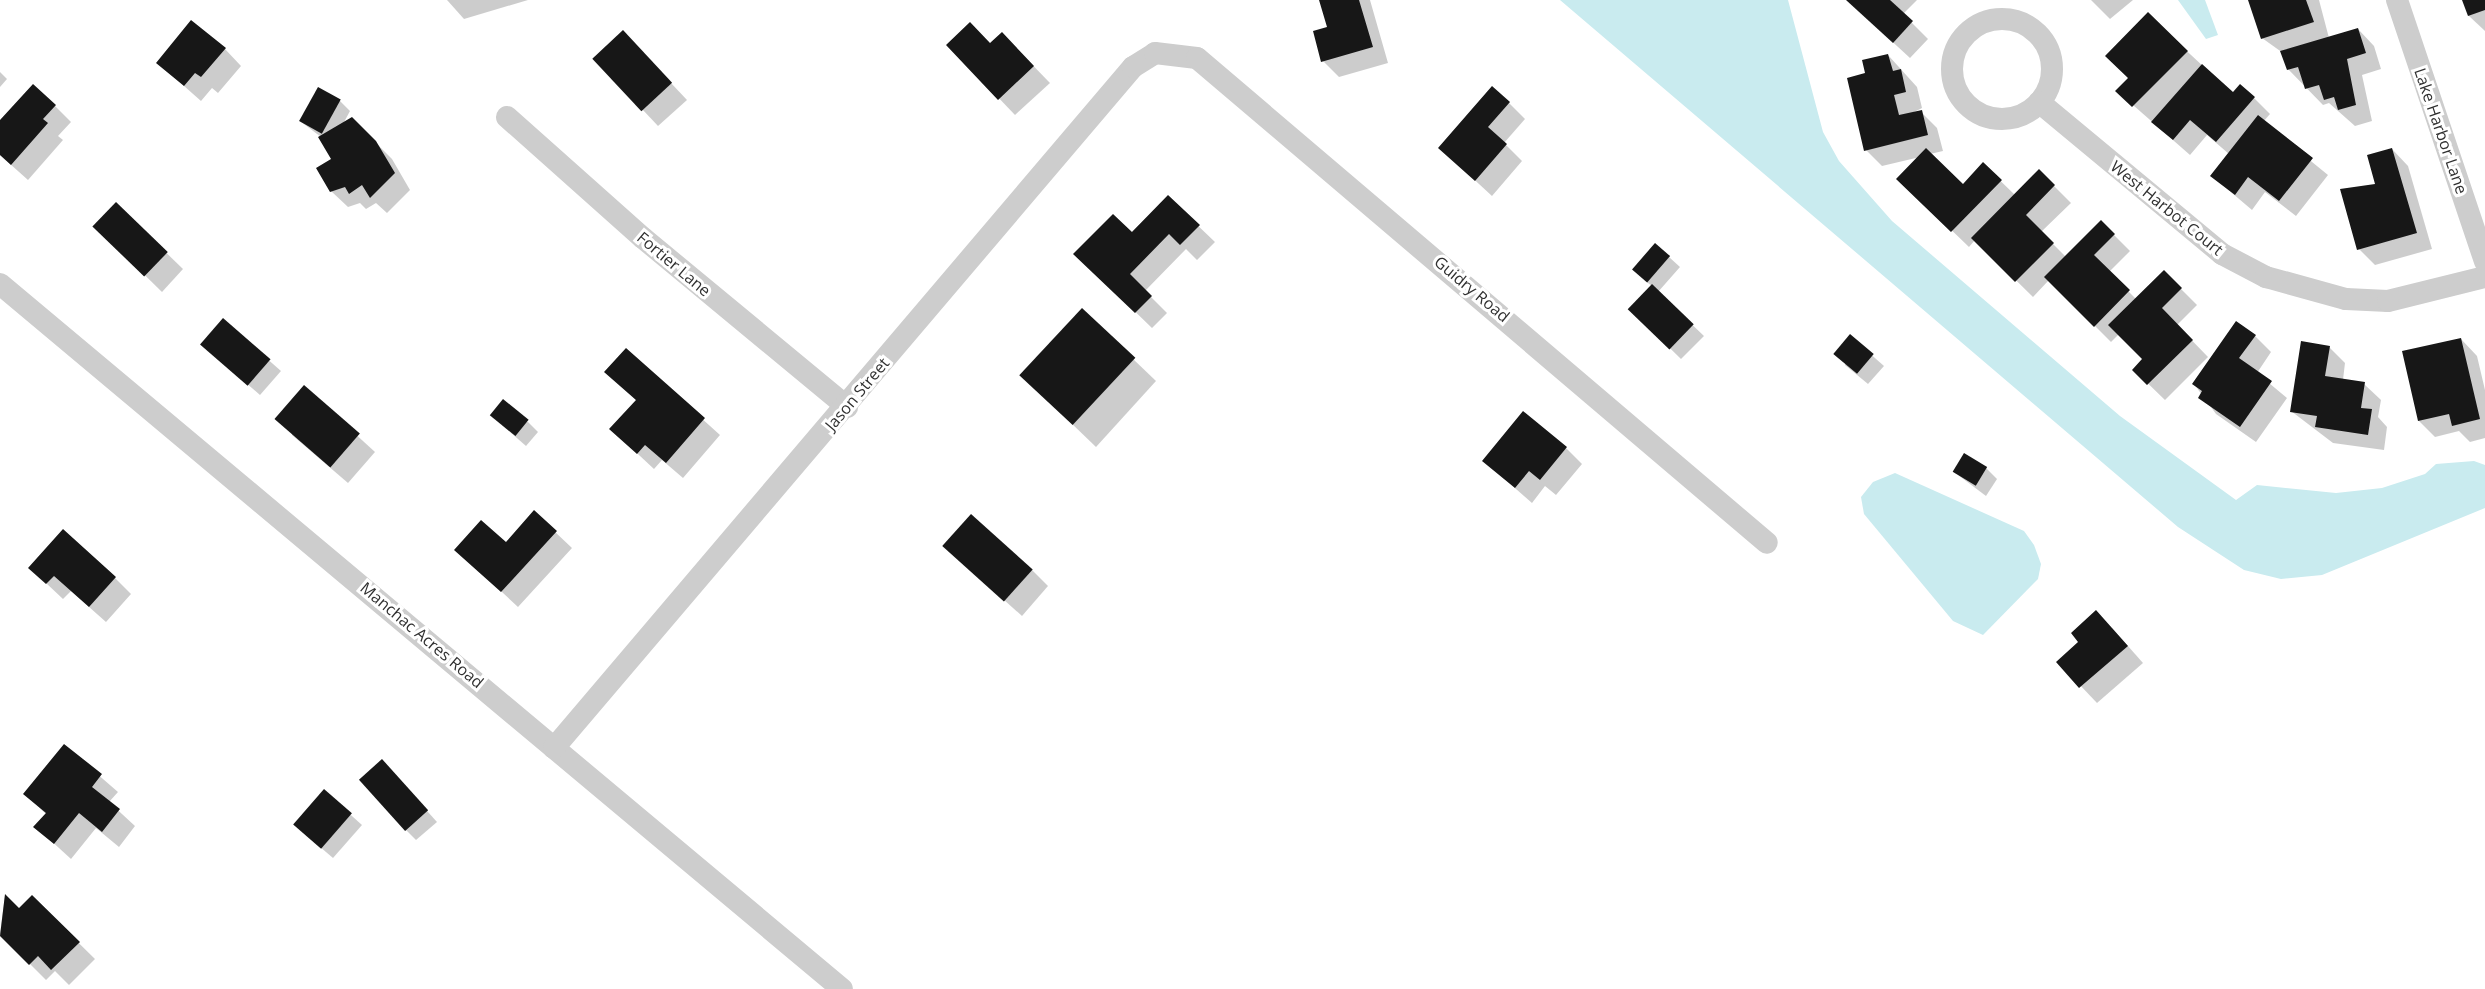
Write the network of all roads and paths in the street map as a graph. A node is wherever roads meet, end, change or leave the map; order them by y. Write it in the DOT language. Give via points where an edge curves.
graph roads {
  1 [pos="2397,0"];
  2 [pos="1168,51"];
  3 [pos="2039,102"];
  4 [pos="507,117"];
  5 [pos="2485,262"];
  6 [pos="2485,277"];
  7 [pos="0,284"];
  8 [pos="847,406"];
  9 [pos="1767,543"];
  10 [pos="554,748"];
  11 [pos="842,989"];
  1 -- 5 [label="street, Lake Harbor Lane"];
  2 -- 8 [label="street, Jason Street" via="1133,68"];
  2 -- 9 [label="street, Guidry Road" via="1197,58"];
  3 -- 3 [label="street" via="2052,72 2043,39 2015,21 1990,21 1968,33 1955,53 1952,77 1967,105 1996,119 2012,118"];
  3 -- 6 [label="street, West Harbot Court" via="2222,254 2265,277 2346,299 2388,301"];
  4 -- 8 [label="street, Fortier Lane" via="643,238"];
  7 -- 10 [label="street, Manchac Acres Road"];
  8 -- 10 [label="street, Jason Street"];
  10 -- 11 [label="street, Manchac Acres Road"];
}
